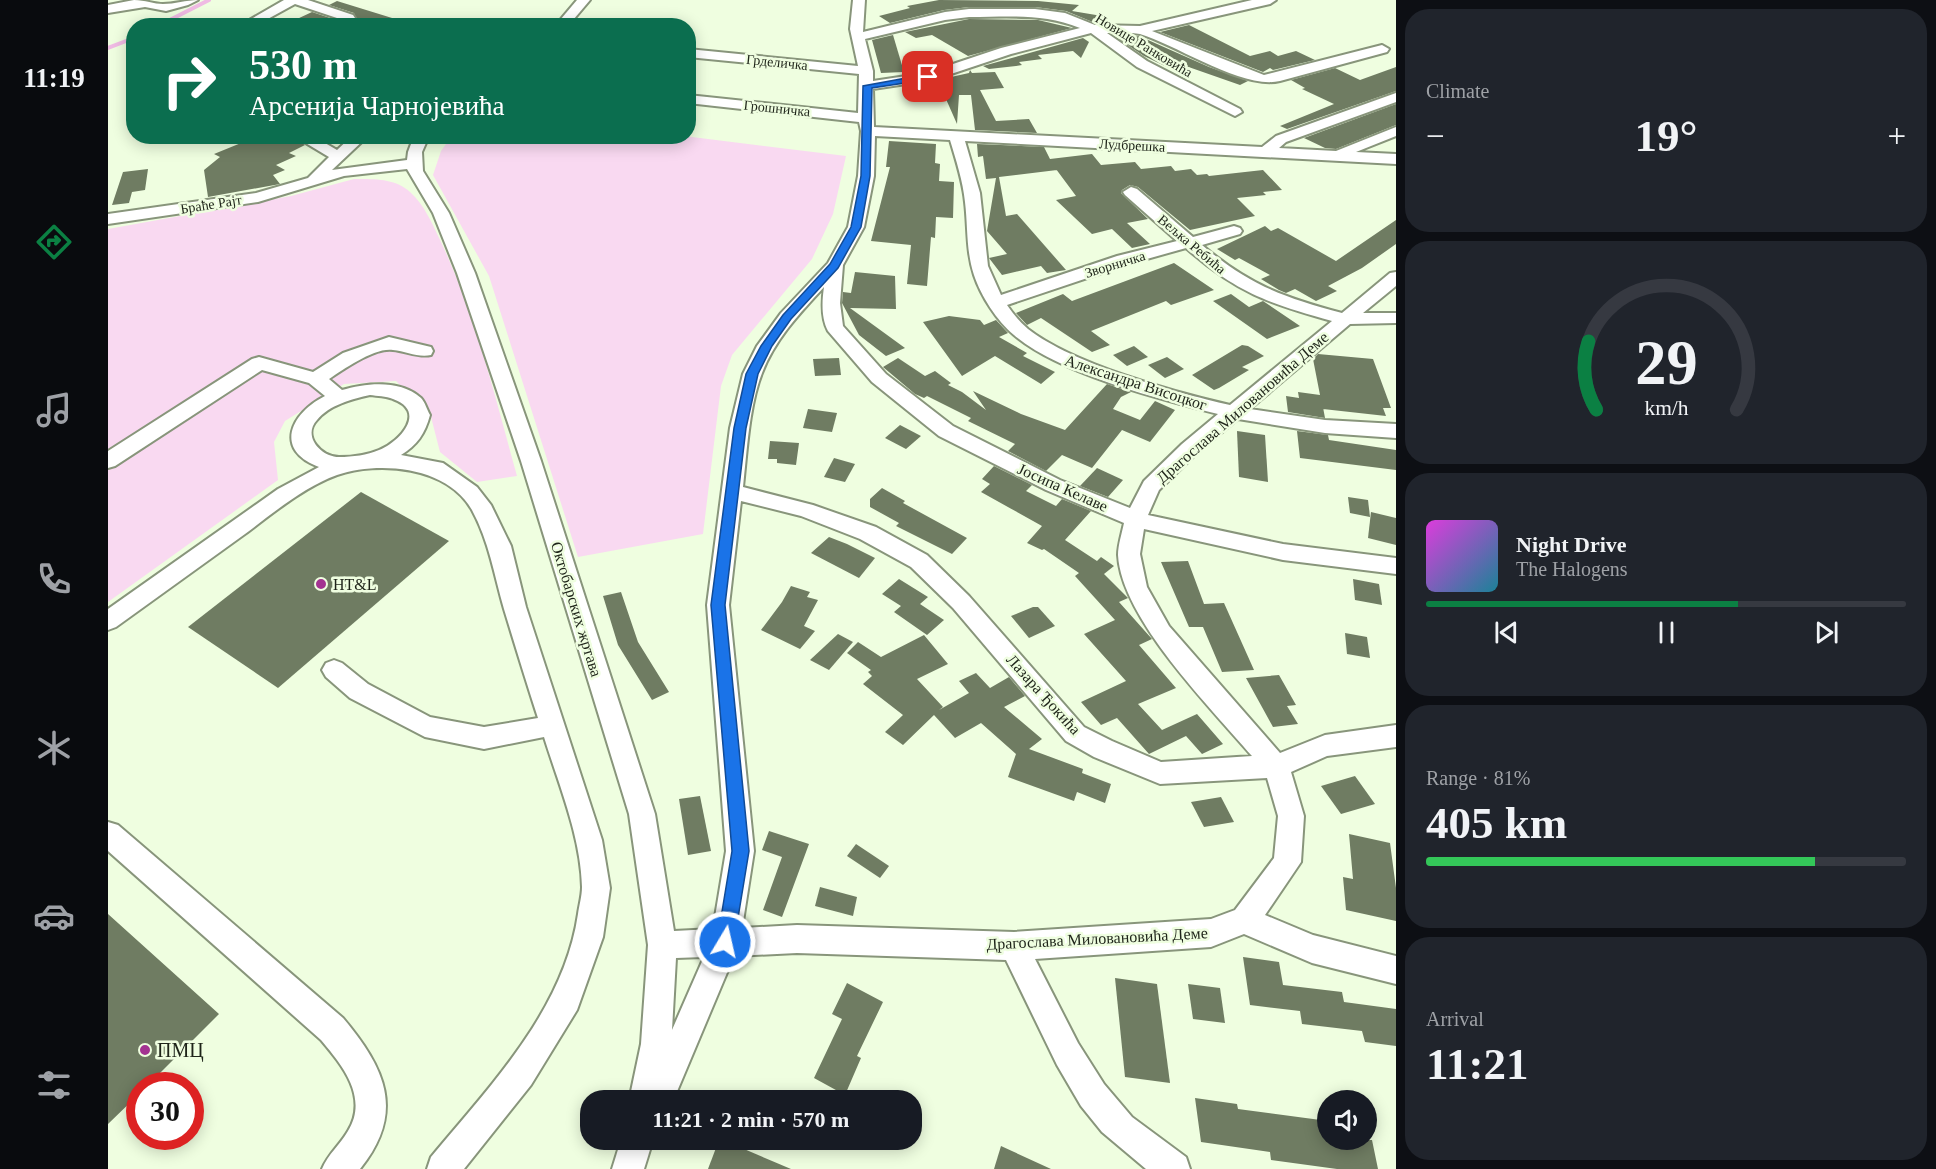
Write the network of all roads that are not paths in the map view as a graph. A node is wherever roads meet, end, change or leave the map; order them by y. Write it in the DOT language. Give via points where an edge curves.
graph roads {
  1 [pos="192,0"];
  2 [pos="294,0"];
  3 [pos="584,0"];
  4 [pos="860,0"];
  5 [pos="1270,0"];
  6 [pos="143,1"];
  7 [pos="108,9"];
  8 [pos="250,18"];
  9 [pos="349,18"];
  10 [pos="568,18"];
  11 [pos="1093,29"];
  12 [pos="1140,30"];
  13 [pos="857,37"];
  14 [pos="1382,50"];
  15 [pos="696,54"];
  16 [pos="866,71"];
  17 [pos="868,86"];
  18 [pos="1396,97"];
  19 [pos="696,100"];
  20 [pos="1235,112"];
  21 [pos="867,124"];
  22 [pos="1396,131"];
  23 [pos="956,135"];
  24 [pos="312,144"];
  25 [pos="351,144"];
  26 [pos="418,144"];
  27 [pos="1266,152"];
  28 [pos="1334,156"];
  29 [pos="1396,159"];
  30 [pos="335,160"];
  31 [pos="414,164"];
  32 [pos="346,171"];
  33 [pos="313,180"];
  34 [pos="1131,192"];
  35 [pos="108,219"];
  36 [pos="1234,231"];
  37 [pos="1189,243"];
  38 [pos="835,266"];
  39 [pos="1396,277"];
  40 [pos="998,302"];
  41 [pos="1396,318"];
  42 [pos="1344,320"];
  43 [pos="424,351"];
  44 [pos="316,379"];
  45 [pos="338,396"];
  46 [pos="1232,413"];
  47 [pos="418,429"];
  48 [pos="1396,431"];
  49 [pos="303,444"];
  50 [pos="108,461"];
  51 [pos="361,464"];
  52 [pos="436,468"];
  53 [pos="731,491"];
  54 [pos="285,494"];
  55 [pos="1135,519"];
  56 [pos="1396,566"];
  57 [pos="108,621"];
  58 [pos="334,670"];
  59 [pos="554,725"];
  60 [pos="1396,735"];
  61 [pos="1276,766"];
  62 [pos="108,834"];
  63 [pos="1245,920"];
  64 [pos="725,942"];
  65 [pos="662,945"];
  66 [pos="1014,946"];
  67 [pos="1396,970"];
  68 [pos="647,1090"];
  69 [pos="662,1090"];
  70 [pos="338,1169"];
  71 [pos="442,1169"];
  72 [pos="1174,1169"];
  1 -- 6 [label="street" via="167,9"];
  2 -- 8 [label="street"];
  2 -- 9 [label="street"];
  3 -- 10 [label="street"];
  4 -- 13 [label="street"];
  5 -- 12 [label="street"];
  6 -- 7 [label="street"];
  11 -- 12 [label="street"];
  11 -- 13 [label="street, Новице Ранковића" via="1061,16 969,13"];
  11 -- 17 [label="street" via="1006,51 928,77"];
  11 -- 20 [label="street, Новице Ранковића" via="1142,64"];
  12 -- 14 [label="street" via="1263,79"];
  13 -- 16 [label="street"];
  15 -- 16 [label="street, Грделичка"];
  16 -- 17 [label="street"];
  17 -- 21 [label="street"];
  18 -- 27 [label="street" via="1281,139"];
  19 -- 21 [label="street, Грошничка"];
  21 -- 23 [label="street, Лудбрешка"];
  21 -- 38 [label="street" via="866,176 856,227"];
  22 -- 28 [label="street"];
  23 -- 27 [label="street, Лудбрешка"];
  23 -- 40 [label="street, Александра Висоцког" via="970,190 980,264 986,284"];
  24 -- 30 [label="street"];
  25 -- 30 [label="street, Браће Рајт"];
  26 -- 31 [label="street"];
  27 -- 28 [label="street, Лудбрешка"];
  28 -- 29 [label="street, Лудбрешка"];
  30 -- 32 [label="street" via="337,168"];
  30 -- 33 [label="street, Браће Рајт"];
  31 -- 32 [label="street, Браће Рајт"];
  31 -- 65 [label="street, Октобарских жртава" via="441,213 466,273 531,461 642,814"];
  32 -- 33 [label="street, Браће Рајт"];
  33 -- 35 [label="street, Браће Рајт" via="258,197"];
  34 -- 37 [label="street, Вељка Ребића"];
  36 -- 37 [label="street, Зворничка"];
  37 -- 40 [label="street, Зворничка" via="1123,260"];
  37 -- 42 [label="street, Вељка Ребића" via="1248,287 1282,302"];
  38 -- 53 [label="street" via="787,317 752,374"];
  38 -- 55 [label="street, Јосипа Келаве" via="831,303 834,327 879,378 946,431"];
  39 -- 42 [label="street, Драгослава Миловановића Деме"];
  40 -- 46 [label="street, Александра Висоцког" via="1020,332 1060,357"];
  41 -- 42 [label="street, Вељка Ребића"];
  42 -- 46 [label="street, Драгослава Миловановића Деме"];
  43 -- 44 [label="street" via="389,343 350,357"];
  44 -- 45 [label="street"];
  44 -- 50 [label="street" via="259,363"];
  45 -- 47 [label="street" via="370,389 399,393 417,408"];
  45 -- 49 [label="street" via="318,408 305,423"];
  46 -- 48 [label="street, Александра Висоцког" via="1324,428"];
  46 -- 55 [label="street, Драгослава Миловановића Деме" via="1151,486"];
  47 -- 51 [label="street" via="400,449"];
  47 -- 52 [label="street"];
  49 -- 51 [label="street" via="321,460"];
  49 -- 54 [label="street" via="303,459"];
  51 -- 52 [label="street" via="395,461"];
  51 -- 54 [label="street" via="330,470"];
  52 -- 59 [label="street" via="470,492 500,546 515,607"];
  53 -- 61 [label="street, Лазара Ђокића" via="806,510 868,532 919,561 976,618 1075,734 1103,749 1160,772"];
  53 -- 64 [label="street" via="718,605 740,851"];
  54 -- 57 [label="street"];
  55 -- 56 [label="street, Јосипа Келаве" via="1283,552"];
  55 -- 61 [label="street, Драгослава Миловановића Деме" via="1129,554 1136,587 1161,632"];
  58 -- 59 [label="street" via="359,691 425,727 484,738"];
  59 -- 71 [label="street" via="589,840 596,888 588,937 566,999 520,1074"];
  60 -- 61 [label="street, Лазара Ђокића" via="1325,746"];
  61 -- 63 [label="street, Драгослава Миловановића Деме" via="1291,816 1287,862"];
  62 -- 70 [label="street" via="332,1029 355,1056 371,1088 370,1117 361,1140"];
  63 -- 66 [label="street, Драгослава Миловановића Деме" via="1211,933"];
  63 -- 67 [label="street" via="1312,949"];
  64 -- 65 [label="street, Драгослава Миловановића Деме"];
  64 -- 66 [label="street, Драгослава Миловановића Деме" via="819,939"];
  64 -- 69 [label="street"];
  65 -- 68 [label="street, Октобарских жртава" via="656,1044"];
  66 -- 72 [label="street" via="1063,1044 1106,1113"];
}
